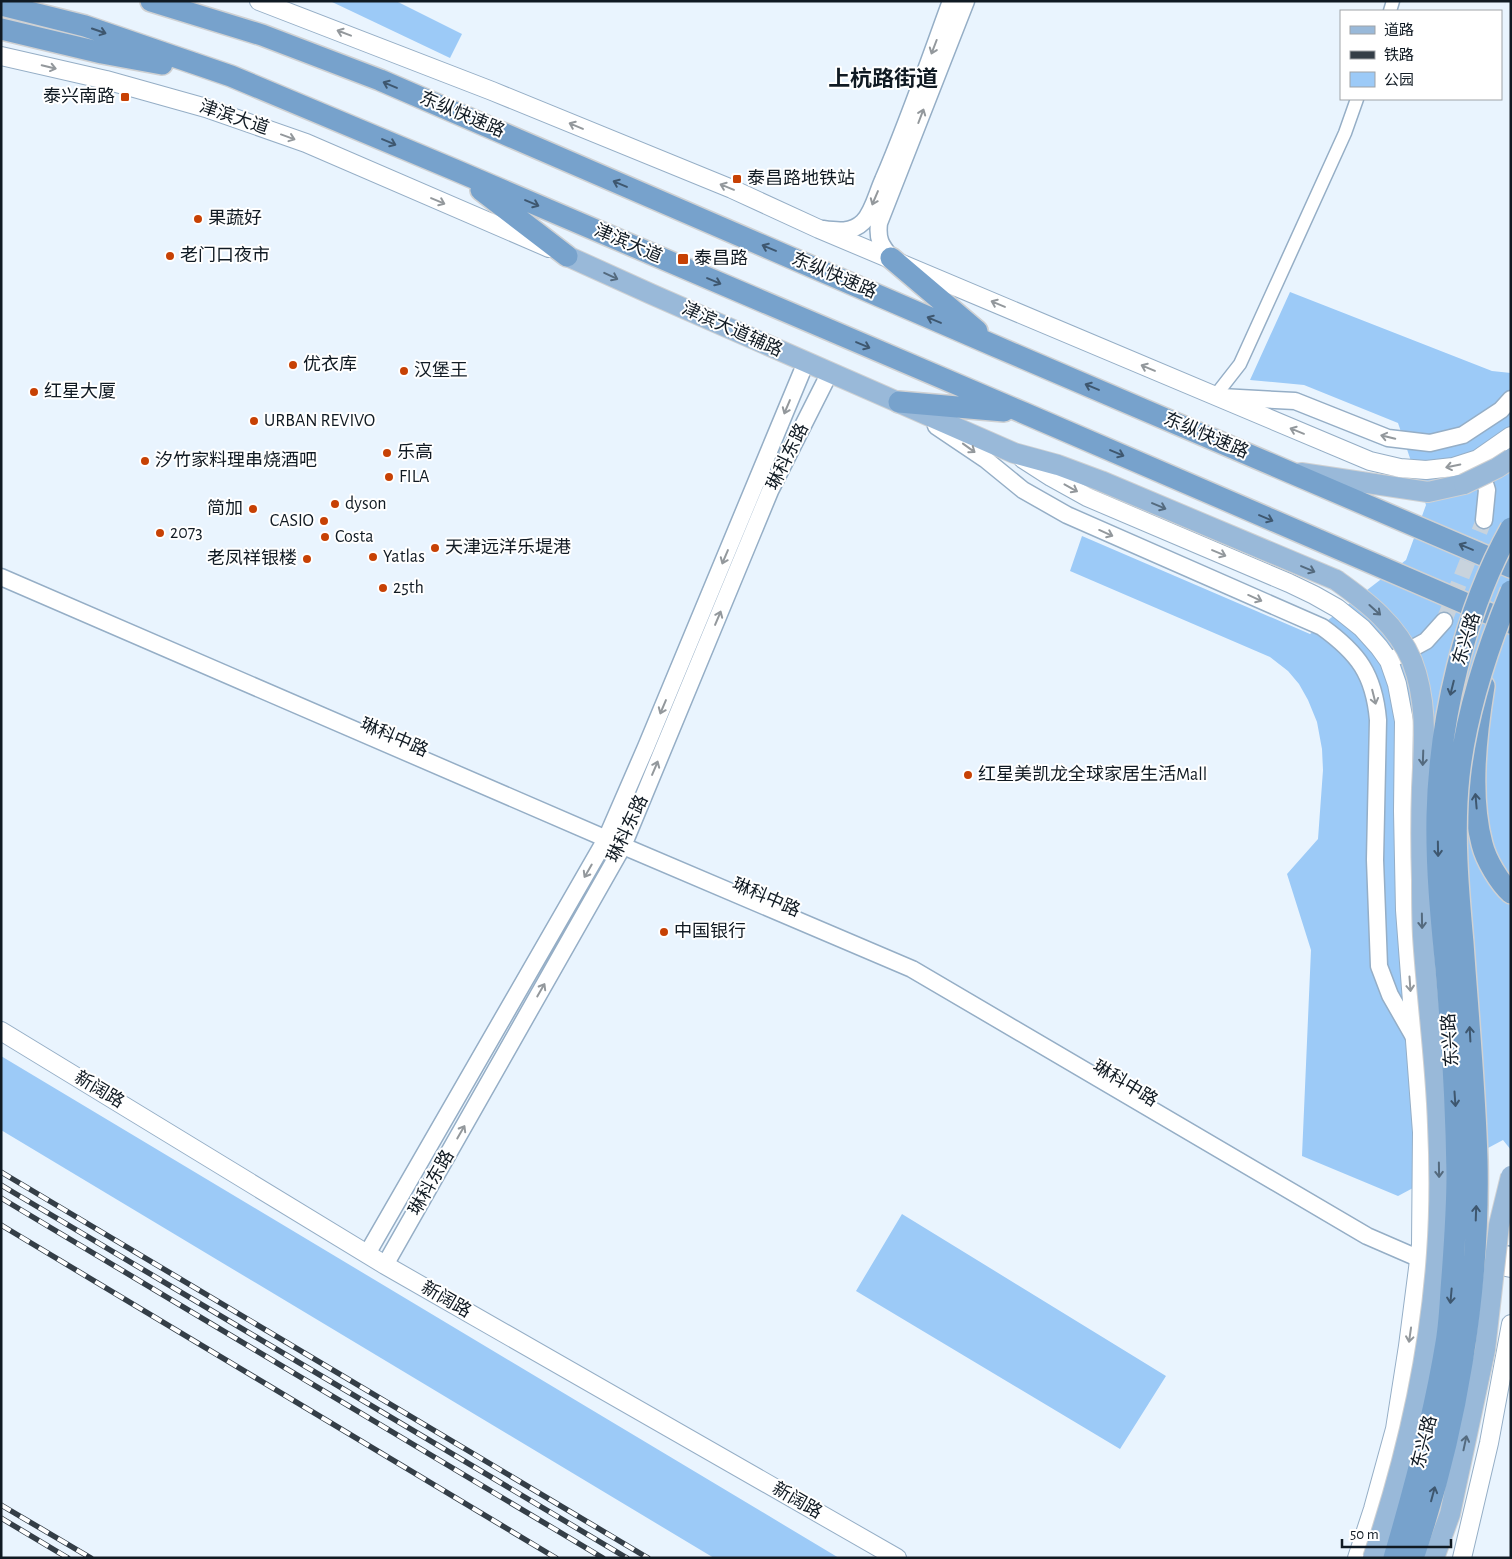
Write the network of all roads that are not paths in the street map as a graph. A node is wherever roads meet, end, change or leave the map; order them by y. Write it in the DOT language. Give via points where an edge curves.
graph roads {
  1 [pos="151,1"];
  2 [pos="259,1"];
  3 [pos="951,1"];
  4 [pos="966,1"];
  5 [pos="1,5"];
  6 [pos="1,29"];
  7 [pos="1,56"];
  8 [pos="231,76"];
  9 [pos="1357,100"];
  10 [pos="455,170"];
  11 [pos="819,229"];
  12 [pos="567,256"];
  13 [pos="891,258"];
  14 [pos="995,346"];
  15 [pos="806,362"];
  16 [pos="830,372"];
  17 [pos="1215,396"];
  18 [pos="1511,400"];
  19 [pos="899,402"];
  20 [pos="1024,413"];
  21 [pos="1511,436"];
  22 [pos="1014,453"];
  23 [pos="1478,459"];
  24 [pos="1511,459"];
  25 [pos="1287,470"];
  26 [pos="1484,520"];
  27 [pos="1511,528"];
  28 [pos="1511,567"];
  29 [pos="1,568"];
  30 [pos="1,577"];
  31 [pos="1511,591"];
  32 [pos="1444,621"];
  33 [pos="1503,629"];
  34 [pos="1389,661"];
  35 [pos="608,835"];
  36 [pos="625,842"];
  37 [pos="1511,894"];
  38 [pos="1,1031"];
  39 [pos="1414,1037"];
  40 [pos="1511,1176"];
  41 [pos="1422,1200"];
  42 [pos="1443,1247"];
  43 [pos="1420,1252"];
  44 [pos="367,1254"];
  45 [pos="1511,1255"];
  46 [pos="385,1265"];
  47 [pos="1511,1268"];
  48 [pos="1511,1324"];
  49 [pos="897,1558"];
  50 [pos="1357,1558"];
  51 [pos="1373,1558"];
  52 [pos="1394,1558"];
  53 [pos="1413,1558"];
  54 [pos="1434,1558"];
  55 [pos="1462,1558"];
  14 -- 1 [label="highway, 东纵快速路, one-way" via="380,80 262,35"];
  11 -- 2 [label="main road, one-way" via="732,189 492,91"];
  3 -- 11 [label="street, one-way" via="889,166 863,222 841,232"];
  13 -- 4 [label="street, one-way" via="880,244 879,223"];
  5 -- 8 [label="highway, one-way" via="84,26"];
  6 -- 8 [label="highway" via="102,53"];
  7 -- 12 [label="main road, 津滨大道, one-way" via="106,80 206,108 306,143"];
  8 -- 10 [label="highway, 津滨大道, one-way"];
  9 -- 17 [label="street" via="1240,364"];
  10 -- 12 [label="highway"];
  10 -- 20 [label="highway, 津滨大道, one-way"];
  11 -- 13 [label="main road"];
  12 -- 15 [label="main road, 津滨大道辅路, one-way"];
  13 -- 14 [label="highway"];
  17 -- 13 [label="main road, one-way"];
  25 -- 14 [label="highway, 东纵快速路, one-way"];
  15 -- 16 [label="main road, 津滨大道辅路"];
  15 -- 35 [label="street, 琳科东路, one-way"];
  16 -- 19 [label="main road, 津滨大道辅路"];
  36 -- 16 [label="street, 琳科东路, one-way" via="770,491"];
  18 -- 17 [label="street, one-way" via="1463,435 1430,443 1388,438 1295,401"];
  23 -- 17 [label="main road, one-way" via="1453,467 1400,468 1342,449"];
  19 -- 20 [label="highway"];
  19 -- 22 [label="main road, 津滨大道辅路"];
  19 -- 39 [label="street, one-way" via="962,442 1023,490 1067,515 1322,627 1350,650 1370,680 1378,720 1375,860 1379,966 1390,995"];
  20 -- 33 [label="highway, one-way"];
  21 -- 23 [label="main road"];
  22 -- 34 [label="main road, one-way" via="1087,497 1314,595 1362,628"];
  22 -- 51 [label="main road, 津滨大道辅路, one-way, bridge" via="1101,481 1336,580 1383,617 1399,637 1419,682 1425,726 1420,837 1423,934 1438,1124 1437,1254 1410,1432"];
  23 -- 26 [label="street" via="1487,490"];
  24 -- 25 [label="main road, bridge" via="1464,484 1428,492"];
  28 -- 25 [label="highway, 东纵快速路, one-way"];
  27 -- 52 [label="highway, 东兴路, one-way, bridge" via="1489,570 1466,640 1449,701 1444,735 1437,816 1438,868 1456,1111 1455,1245 1446,1340 1436,1395"];
  29 -- 35 [label="street, 琳科中路"];
  30 -- 35 [label="street, 琳科中路"];
  31 -- 33 [label="highway, 东兴路, bridge"];
  32 -- 34 [label="street" via="1426,641"];
  37 -- 33 [label="highway, one-way, bridge" via="1482,846 1475,792 1484,688"];
  53 -- 33 [label="highway, 东兴路, one-way, bridge" via="1450,1425 1474,1261 1477,1160 1458,879 1457,804 1464,745 1479,684"];
  34 -- 39 [label="main road, one-way" via="1398,684 1404,721 1405,910"];
  35 -- 36 [label="street, 琳科中路"];
  35 -- 44 [label="street, 琳科东路, one-way"];
  36 -- 43 [label="street, 琳科中路" via="926,968 1364,1225"];
  46 -- 36 [label="street, 琳科东路, one-way"];
  38 -- 44 [label="main road, 新阔路"];
  39 -- 41 [label="main road" via="1422,1132"];
  54 -- 40 [label="main road, one-way, bridge" via="1450,1514 1483,1359 1499,1225"];
  41 -- 42 [label="main road" via="1426,1221"];
  41 -- 43 [label="main road"];
  42 -- 43 [label="street, 琳科中路"];
  42 -- 45 [label="street, 琳科中路"];
  42 -- 47 [label="main road" via="1459,1256"];
  43 -- 47 [label="street"];
  43 -- 50 [label="main road, one-way" via="1395,1429"];
  44 -- 46 [label="main road, 新阔路"];
  46 -- 49 [label="main road, 新阔路"];
  48 -- 55 [label="main road" via="1489,1443"];
}
